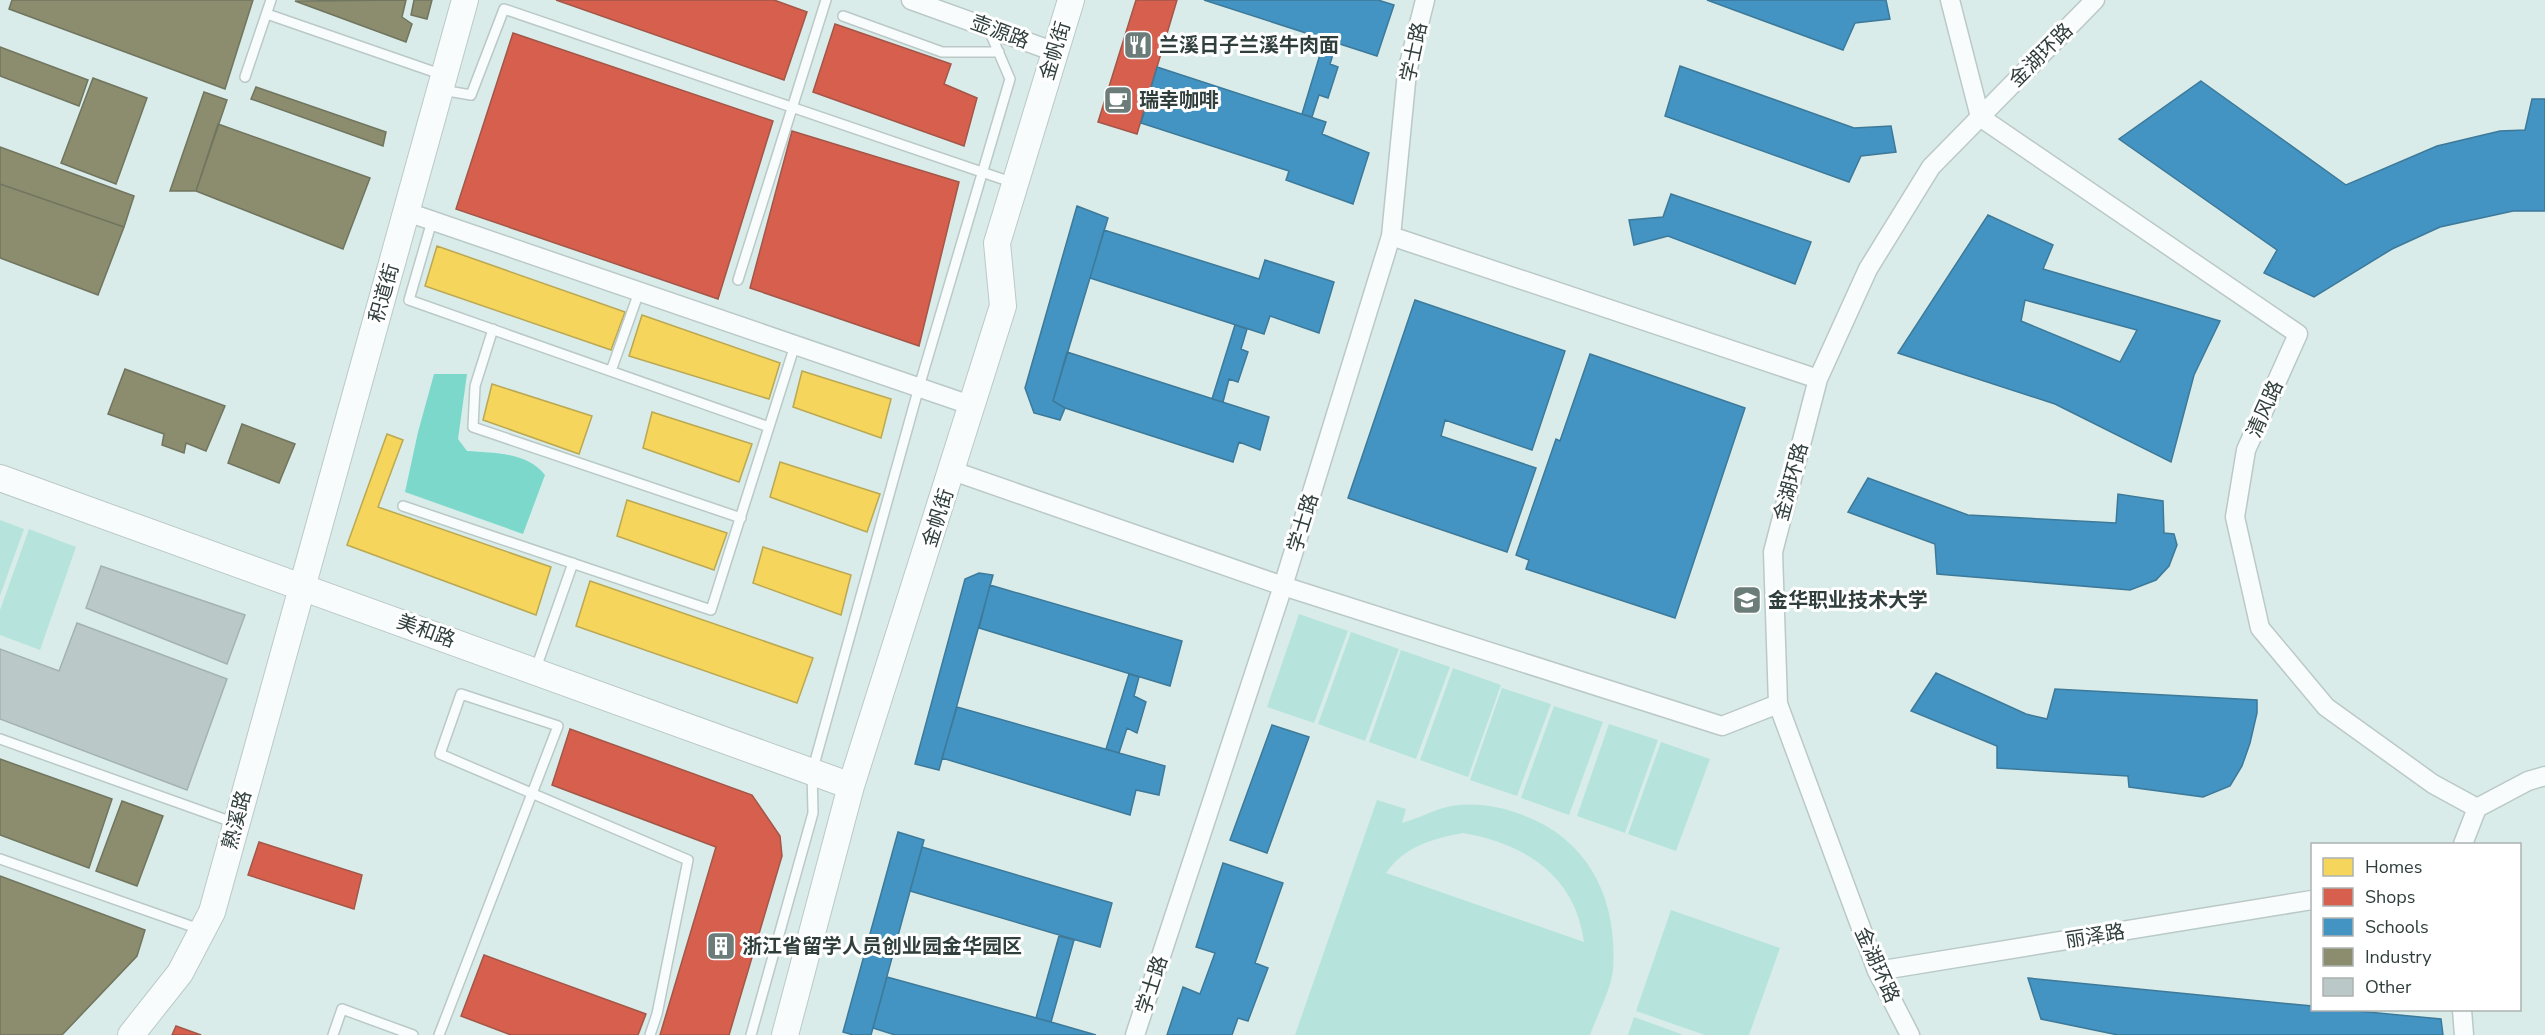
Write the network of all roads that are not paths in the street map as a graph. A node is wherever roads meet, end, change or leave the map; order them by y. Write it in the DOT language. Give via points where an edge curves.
graph roads {
  1 [pos="272,0"];
  2 [pos="465,0"];
  3 [pos="826,0"];
  4 [pos="911,0"];
  5 [pos="1071,0"];
  6 [pos="1425,0"];
  7 [pos="1950,0"];
  8 [pos="2096,0"];
  9 [pos="267,14"];
  10 [pos="843,16"];
  11 [pos="988,28"];
  12 [pos="999,52"];
  13 [pos="1055,52"];
  14 [pos="245,76"];
  15 [pos="444,83"];
  16 [pos="792,107"];
  17 [pos="1980,117"];
  18 [pos="982,172"];
  19 [pos="1015,183"];
  20 [pos="407,212"];
  21 [pos="432,221"];
  22 [pos="1391,236"];
  23 [pos="738,280"];
  24 [pos="639,292"];
  25 [pos="493,329"];
  26 [pos="795,345"];
  27 [pos="611,371"];
  28 [pos="1818,379"];
  29 [pos="919,387"];
  30 [pos="973,406"];
  31 [pos="769,427"];
  32 [pos="953,471"];
  33 [pos="1,477"];
  34 [pos="404,506"];
  35 [pos="741,518"];
  36 [pos="573,563"];
  37 [pos="302,586"];
  38 [pos="1283,586"];
  39 [pos="535,671"];
  40 [pos="1778,704"];
  41 [pos="0,739"];
  42 [pos="812,772"];
  43 [pos="2545,776"];
  44 [pos="852,786"];
  45 [pos="532,792"];
  46 [pos="2477,808"];
  47 [pos="236,824"];
  48 [pos="2463,843"];
  49 [pos="0,859"];
  50 [pos="2311,900"];
  51 [pos="202,930"];
  52 [pos="1877,971"];
  53 [pos="2462,1011"];
  54 [pos="131,1035"];
  55 [pos="333,1035"];
  56 [pos="413,1035"];
  57 [pos="439,1035"];
  58 [pos="650,1035"];
  59 [pos="751,1035"];
  60 [pos="784,1035"];
  61 [pos="1136,1035"];
  62 [pos="1910,1035"];
  63 [pos="2464,1035"];
  1 -- 9 [label="lane"];
  2 -- 15 [label="street, 积道街"];
  3 -- 16 [label="lane"];
  4 -- 11 [label="street, 壶源路"];
  5 -- 13 [label="street, 金帆街"];
  6 -- 22 [label="street, 学士路" via="1407,72"];
  7 -- 17 [label="street"];
  8 -- 17 [label="street, 金湖环路"];
  9 -- 14 [label="lane"];
  9 -- 15 [label="lane"];
  10 -- 12 [label="lane" via="942,52"];
  11 -- 12 [label="lane"];
  11 -- 13 [label="street, 壶源路"];
  12 -- 18 [label="lane" via="1010,80"];
  13 -- 19 [label="street, 金帆街"];
  15 -- 16 [label="lane" via="471,95 504,9"];
  15 -- 20 [label="street, 积道街"];
  16 -- 18 [label="lane"];
  16 -- 23 [label="lane"];
  17 -- 28 [label="street, 金湖环路" via="1932,167 1868,269"];
  17 -- 46 [label="street, 清风路" via="2298,334 2246,450 2235,517 2260,628 2326,707 2433,784"];
  18 -- 19 [label="lane"];
  18 -- 29 [label="lane"];
  19 -- 30 [label="street, 金帆街" via="997,243 1004,306"];
  20 -- 21 [label="street"];
  20 -- 37 [label="street, 积道街"];
  21 -- 24 [label="street"];
  21 -- 25 [label="lane" via="409,300"];
  22 -- 28 [label="street"];
  22 -- 38 [label="street, 学士路"];
  24 -- 26 [label="street"];
  24 -- 27 [label="lane"];
  25 -- 27 [label="lane"];
  25 -- 35 [label="lane" via="475,386 473,427"];
  26 -- 29 [label="street"];
  26 -- 31 [label="lane"];
  27 -- 31 [label="lane"];
  28 -- 40 [label="street, 金湖环路" via="1773,552"];
  29 -- 30 [label="street"];
  29 -- 42 [label="lane"];
  30 -- 32 [label="street, 金帆街"];
  31 -- 35 [label="lane"];
  32 -- 38 [label="street"];
  32 -- 44 [label="street, 金帆街"];
  33 -- 37 [label="street, 美和路"];
  34 -- 36 [label="lane"];
  35 -- 36 [label="lane" via="711,610"];
  36 -- 39 [label="lane"];
  37 -- 39 [label="street, 美和路"];
  37 -- 47 [label="street, 熟溪路"];
  38 -- 40 [label="street" via="1722,726"];
  38 -- 61 [label="street, 学士路"];
  39 -- 42 [label="street, 美和路"];
  40 -- 52 [label="street, 金湖环路"];
  41 -- 47 [label="lane"];
  42 -- 44 [label="street, 美和路"];
  42 -- 59 [label="lane" via="813,813"];
  43 -- 46 [label="street"];
  44 -- 60 [label="street, 金帆街"];
  45 -- 45 [label="lane" via="558,726 461,694 440,754"];
  45 -- 57 [label="lane"];
  45 -- 58 [label="lane" via="688,860"];
  46 -- 48 [label="street"];
  47 -- 51 [label="street, 熟溪路" via="212,912"];
  49 -- 51 [label="lane"];
  50 -- 52 [label="street, 丽泽路"];
  51 -- 54 [label="street, 熟溪路" via="180,973"];
  52 -- 62 [label="street, 金湖环路"];
  53 -- 63 [label="street"];
  55 -- 56 [label="lane" via="342,1009"];
}
